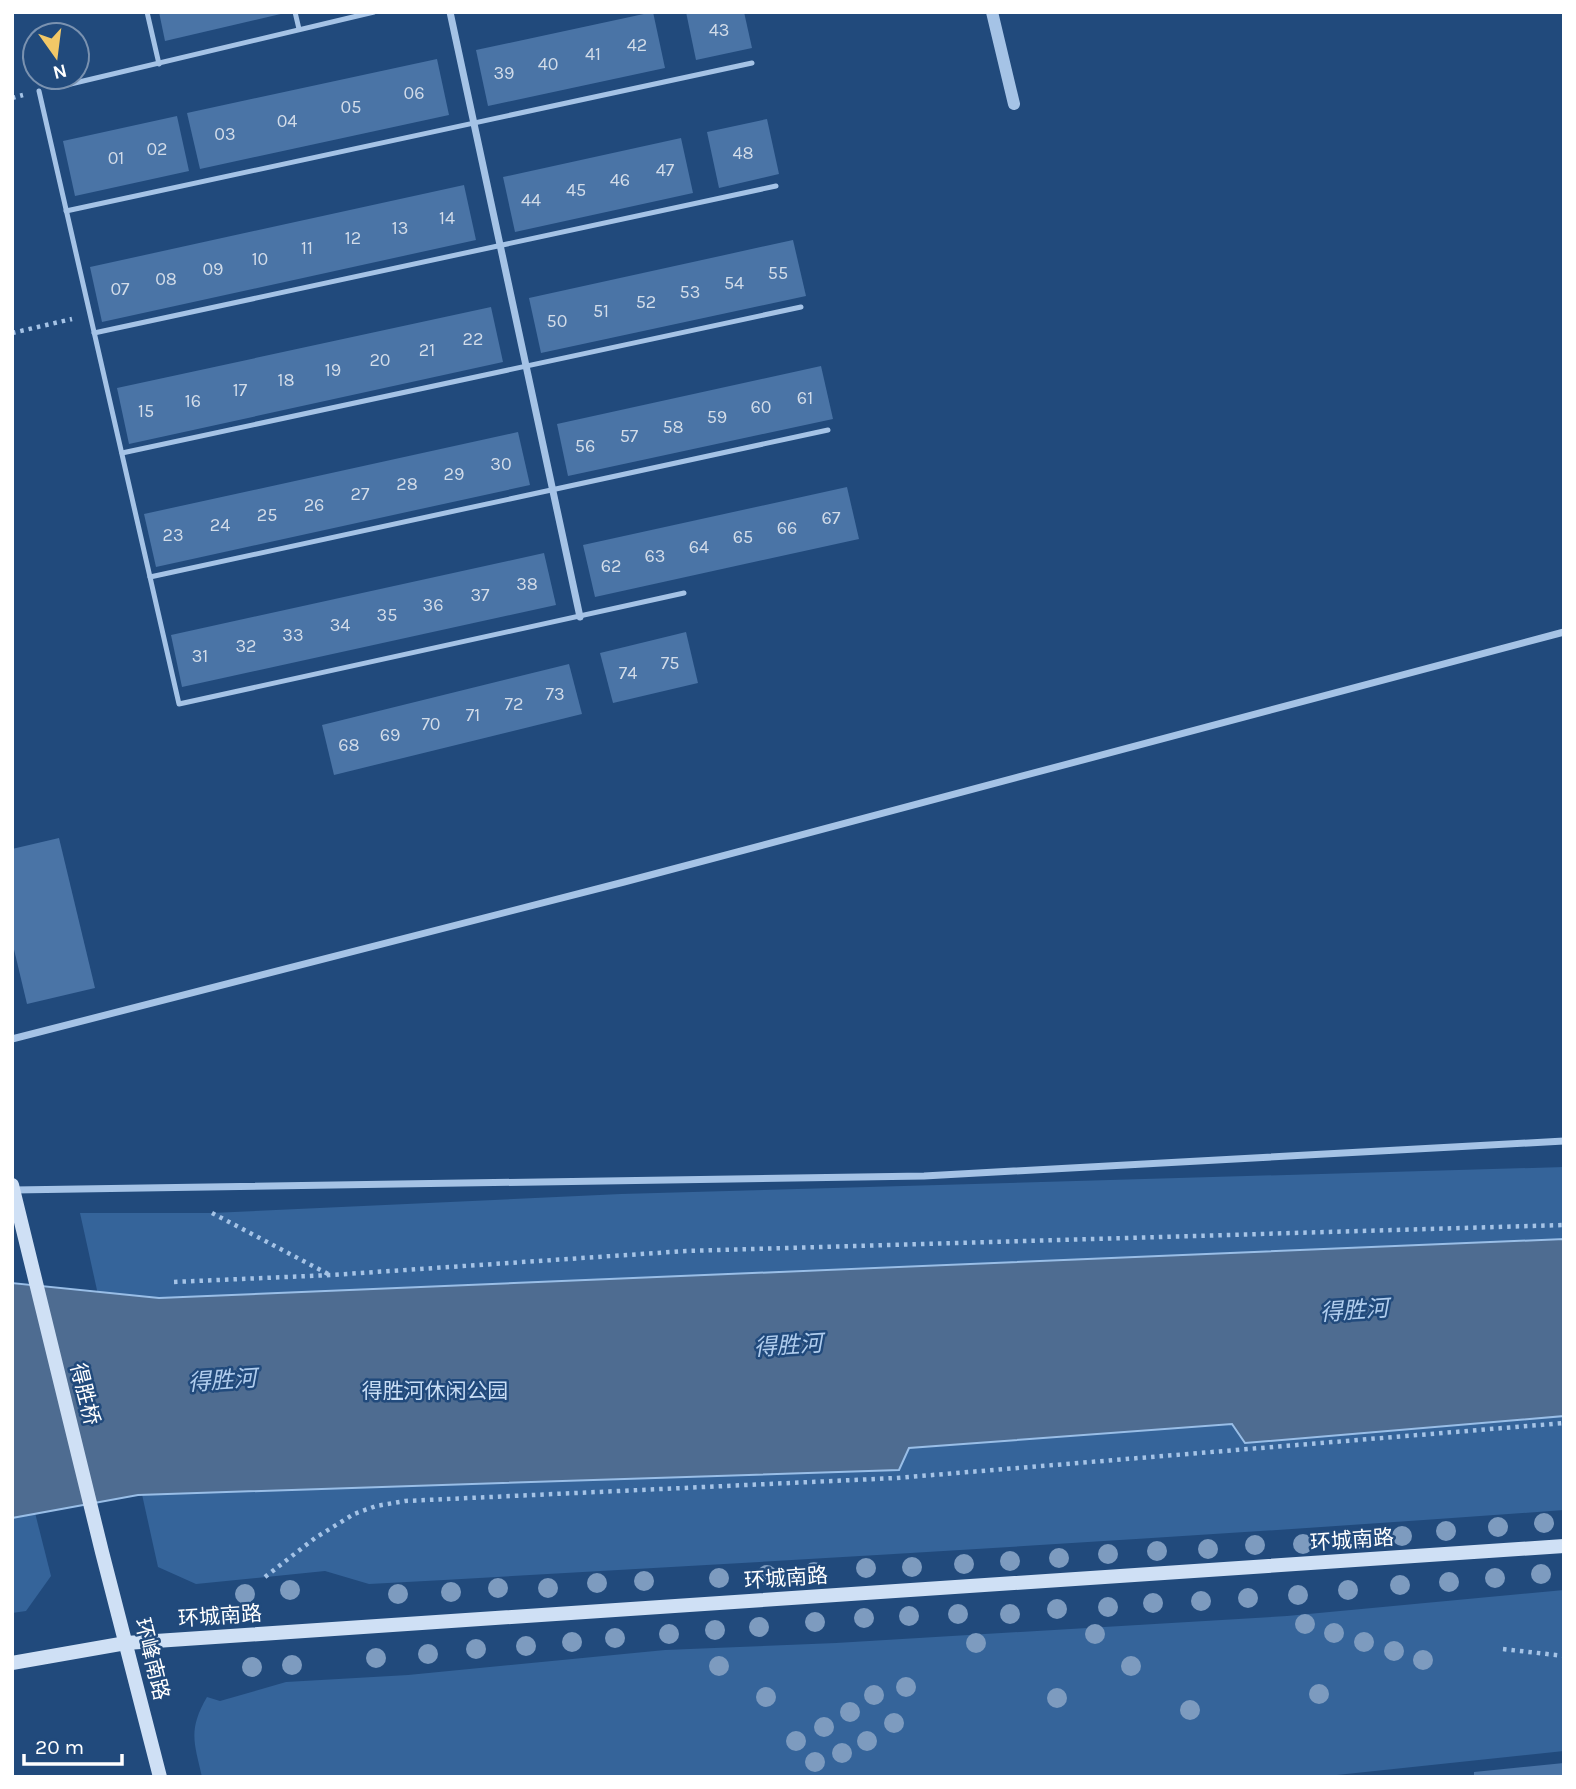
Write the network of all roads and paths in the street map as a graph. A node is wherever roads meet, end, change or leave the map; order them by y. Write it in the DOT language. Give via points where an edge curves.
graph roads {
  1 [pos="147,12"];
  2 [pos="295,12"];
  3 [pos="374,12"];
  4 [pos="450,12"];
  5 [pos="992,12"];
  6 [pos="299,29"];
  7 [pos="752,63"];
  8 [pos="159,64"];
  9 [pos="91,79"];
  10 [pos="39,91"];
  11 [pos="1014,104"];
  12 [pos="474,123"];
  13 [pos="776,186"];
  14 [pos="66,211"];
  15 [pos="500,246"];
  16 [pos="801,307"];
  17 [pos="90,314"];
  18 [pos="12,332"];
  19 [pos="94,333"];
  20 [pos="526,366"];
  21 [pos="828,430"];
  22 [pos="122,453"];
  23 [pos="552,490"];
  24 [pos="150,578"];
  25 [pos="684,593"];
  26 [pos="580,617"];
  27 [pos="1564,632"];
  28 [pos="12,1039"];
  29 [pos="1564,1142"];
  30 [pos="13,1188"];
  31 [pos="212,1213"];
  32 [pos="1564,1225"];
  33 [pos="331,1275"];
  34 [pos="174,1282"];
  35 [pos="1564,1423"];
  36 [pos="1564,1546"];
  37 [pos="102,1552"];
  38 [pos="265,1577"];
  39 [pos="126,1643"];
  40 [pos="1503,1649"];
  41 [pos="1564,1656"];
  42 [pos="12,1663"];
  43 [pos="160,1777"];
  1 -- 8 [label="lane"];
  2 -- 6 [label="lane"];
  3 -- 6 [label="lane"];
  4 -- 12 [label="street"];
  5 -- 11 [label="street"];
  6 -- 8 [label="lane"];
  7 -- 12 [label="lane"];
  8 -- 9 [label="lane"];
  10 -- 14 [label="lane"];
  12 -- 14 [label="lane"];
  12 -- 15 [label="street"];
  13 -- 15 [label="lane"];
  14 -- 17 [label="lane"];
  15 -- 19 [label="lane"];
  15 -- 20 [label="street"];
  16 -- 20 [label="lane"];
  17 -- 18 [label="path"];
  17 -- 19 [label="lane"];
  19 -- 22 [label="lane"];
  20 -- 22 [label="lane"];
  20 -- 23 [label="street"];
  21 -- 23 [label="lane"];
  22 -- 24 [label="lane"];
  23 -- 24 [label="lane"];
  23 -- 26 [label="street"];
  24 -- 26 [label="lane" via="179,704"];
  25 -- 26 [label="lane"];
  27 -- 28 [label="street"];
  29 -- 30 [label="street" via="924,1176"];
  30 -- 37 [label="main road, 得胜桥"];
  31 -- 33 [label="path"];
  32 -- 33 [label="path" via="686,1251"];
  33 -- 34 [label="path"];
  35 -- 38 [label="path" via="895,1478 405,1501 354,1514"];
  36 -- 39 [label="main road, 环城南路"];
  37 -- 39 [label="main road, 环峰南路"];
  39 -- 42 [label="main road, 环城南路"];
  39 -- 43 [label="main road, 环峰南路"];
  40 -- 41 [label="path"];
}
